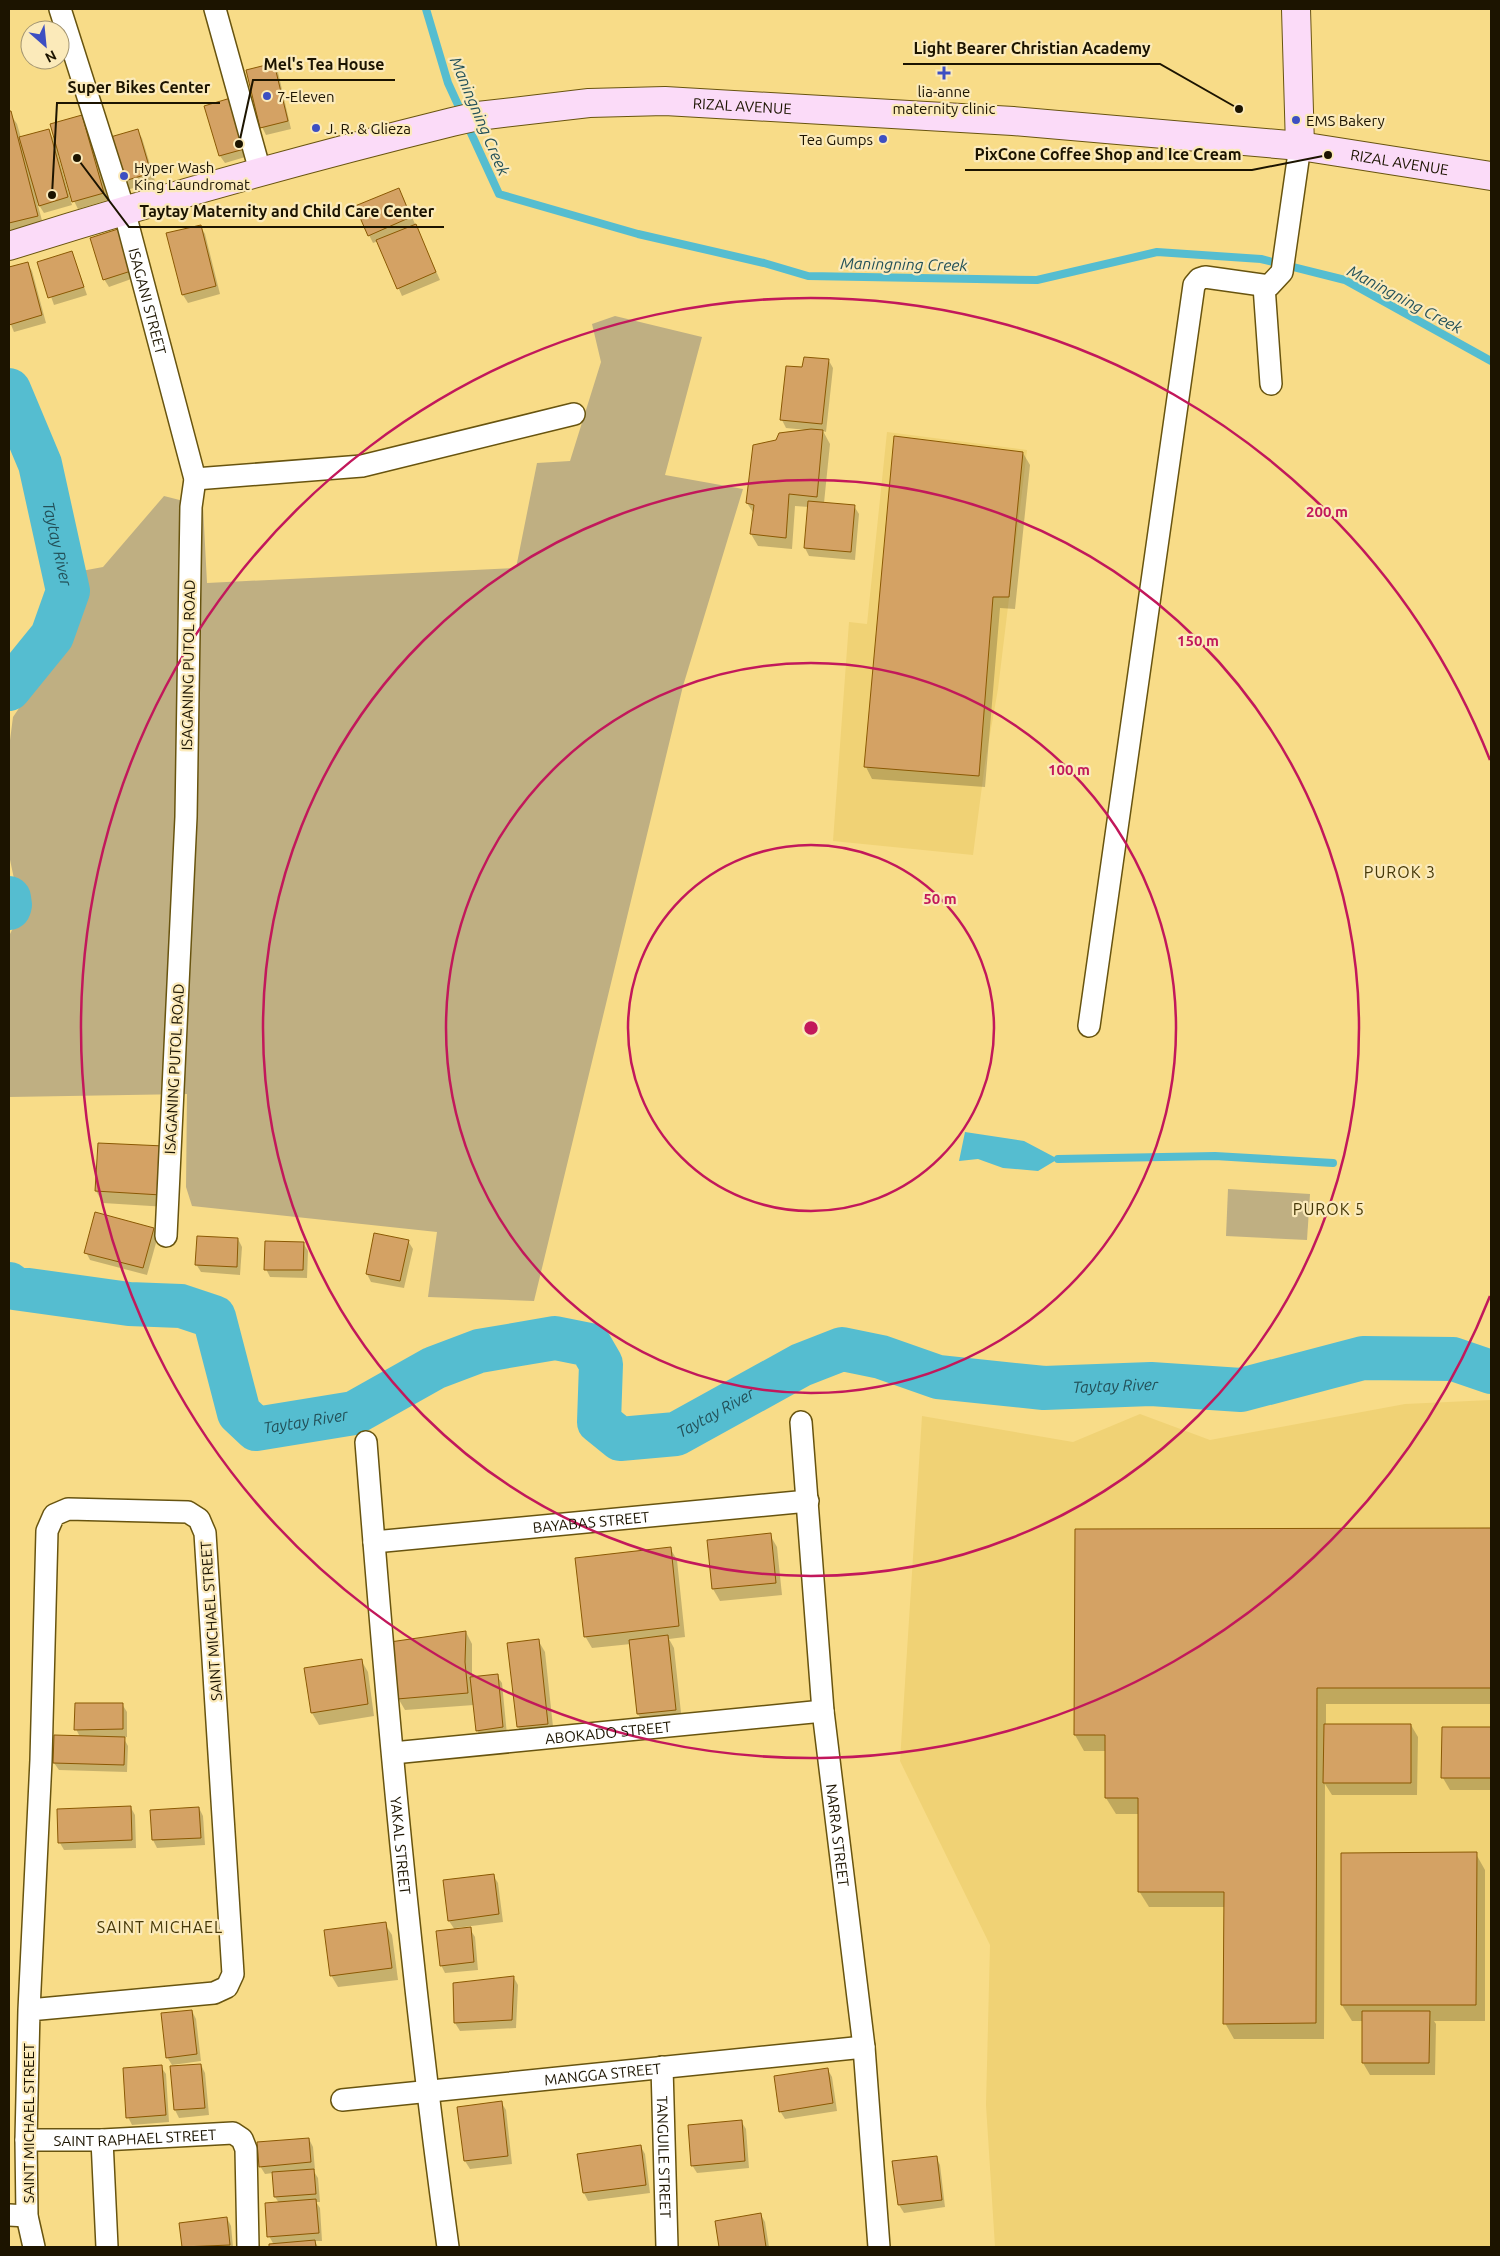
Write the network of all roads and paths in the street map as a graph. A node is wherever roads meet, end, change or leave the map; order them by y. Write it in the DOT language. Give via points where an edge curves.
graph roads {
  1 [pos="60,9"];
  2 [pos="215,9"];
  3 [pos="1296,9"];
  4 [pos="1300,146"];
  5 [pos="260,171"];
  6 [pos="1491,176"];
  7 [pos="124,210"];
  8 [pos="9,246"];
  9 [pos="1264,286"];
  10 [pos="1271,384"];
  11 [pos="574,414"];
  12 [pos="195,479"];
  13 [pos="1089,1026"];
  14 [pos="166,1236"];
  15 [pos="800,1422"];
  16 [pos="366,1442"];
  17 [pos="808,1501"];
  18 [pos="374,1542"];
  19 [pos="823,1711"];
  20 [pos="393,1753"];
  21 [pos="29,2010"];
  22 [pos="864,2047"];
  23 [pos="662,2067"];
  24 [pos="426,2091"];
  25 [pos="342,2100"];
  26 [pos="26,2140"];
  27 [pos="102,2140"];
  28 [pos="18,2216"];
  29 [pos="34,2247"];
  30 [pos="106,2247"];
  31 [pos="248,2247"];
  32 [pos="448,2247"];
  33 [pos="667,2247"];
  34 [pos="879,2247"];
  1 -- 7 [label="street, ISAGANI STREET"];
  2 -- 5 [label="street"];
  3 -- 4 [label="main road"];
  4 -- 5 [label="main road, RIZAL AVENUE" via="1013,121 665,101 589,103 460,120"];
  4 -- 6 [label="main road, RIZAL AVENUE"];
  4 -- 9 [label="street" via="1284,267 1273,284"];
  5 -- 7 [label="main road, RIZAL AVENUE"];
  7 -- 8 [label="main road, RIZAL AVENUE"];
  7 -- 12 [label="street, ISAGANI STREET"];
  9 -- 10 [label="street"];
  9 -- 13 [label="street" via="1205,277 1194,285"];
  11 -- 12 [label="street" via="362,466"];
  12 -- 14 [label="street, ISAGANING PUTOL ROAD" via="191,507 186,827"];
  15 -- 17 [label="street, NARRA STREET"];
  16 -- 18 [label="street, YAKAL STREET"];
  17 -- 18 [label="street, BAYABAS STREET"];
  17 -- 19 [label="street, NARRA STREET"];
  18 -- 20 [label="street, YAKAL STREET"];
  19 -- 20 [label="street, ABOKADO STREET"];
  19 -- 22 [label="street, NARRA STREET"];
  20 -- 24 [label="street, YAKAL STREET"];
  21 -- 21 [label="street, SAINT MICHAEL STREET" via="41,1760 47,1531 54,1515 68,1509 188,1512 199,1519 205,1533 233,1974 227,1987 214,1993"];
  21 -- 26 [label="street, SAINT MICHAEL STREET"];
  22 -- 23 [label="street, MANGGA STREET"];
  22 -- 34 [label="street, NARRA STREET"];
  23 -- 24 [label="street, MANGGA STREET"];
  23 -- 33 [label="street, TANGUILE STREET"];
  24 -- 25 [label="street, MANGGA STREET"];
  24 -- 32 [label="street, YAKAL STREET"];
  26 -- 27 [label="street, SAINT RAPHAEL STREET"];
  26 -- 28 [label="street, SAINT MICHAEL STREET"];
  27 -- 30 [label="street"];
  27 -- 31 [label="street, SAINT RAPHAEL STREET" via="233,2133 242,2139 246,2149"];
  28 -- 29 [label="street, SAINT MICHAEL STREET"];
}
